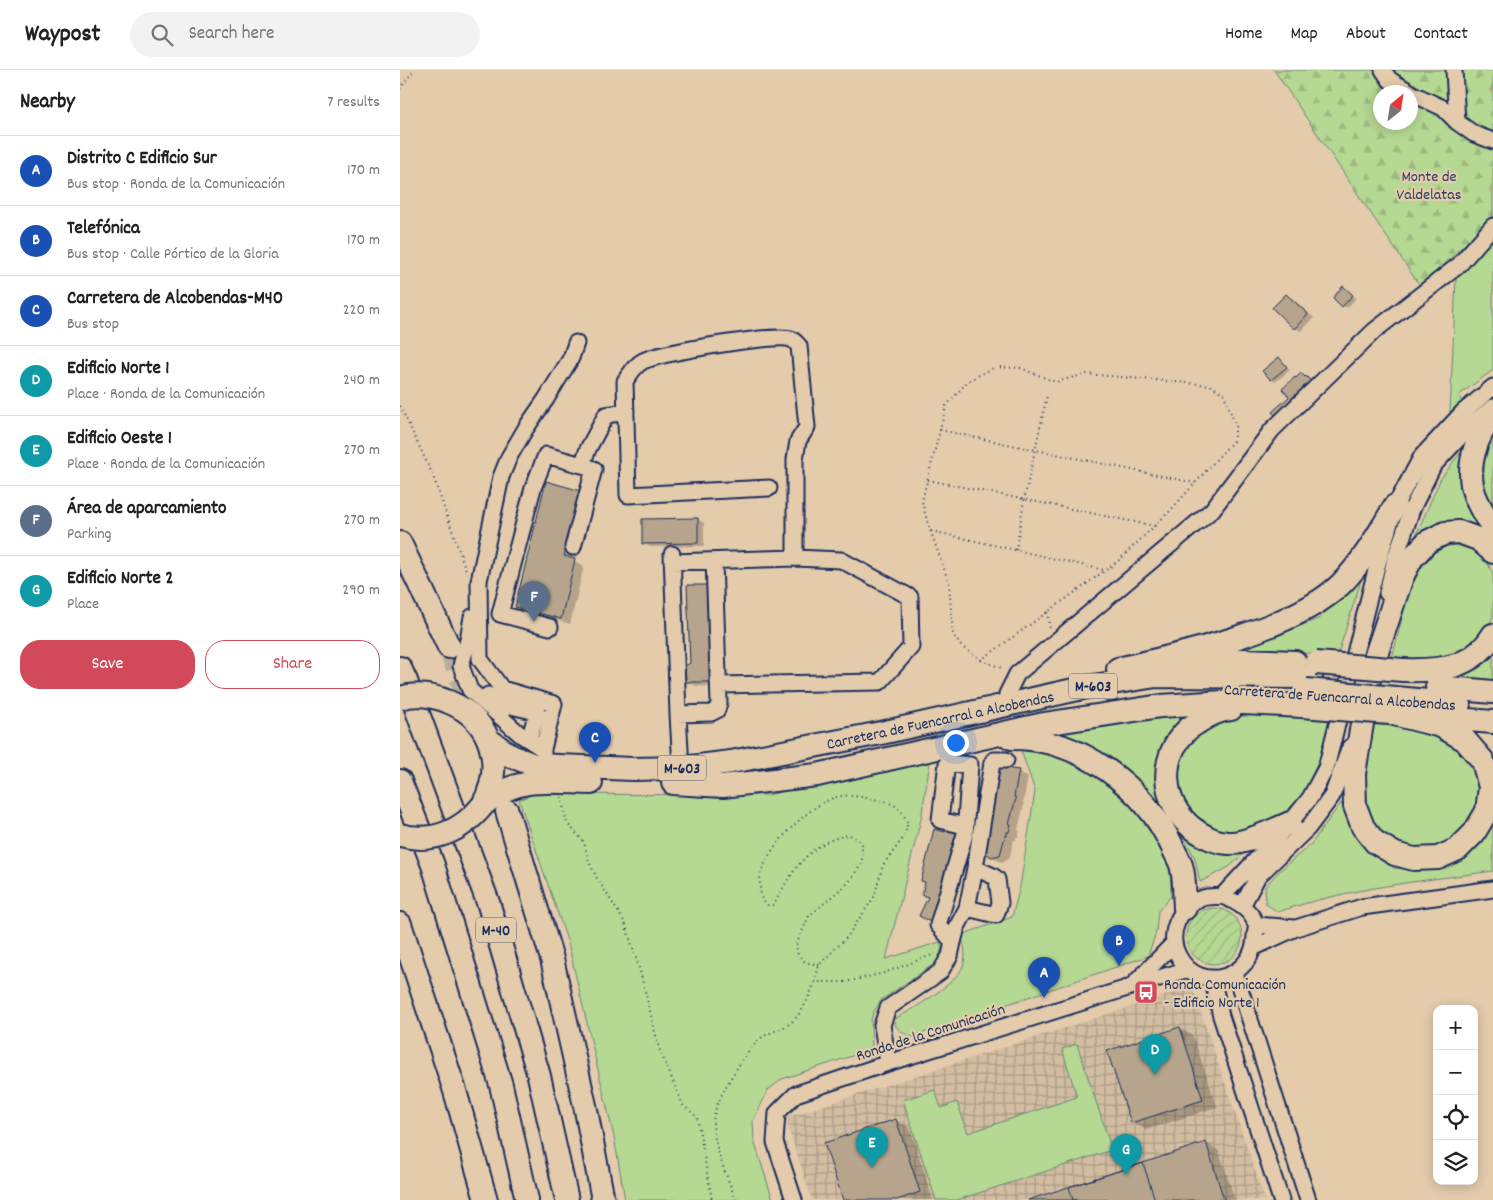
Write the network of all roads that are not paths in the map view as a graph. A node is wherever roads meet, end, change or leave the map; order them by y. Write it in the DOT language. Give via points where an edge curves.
graph roads {
  1 [pos="1383,70"];
  2 [pos="1454,70"];
  3 [pos="1398,85"];
  4 [pos="1418,97"];
  5 [pos="1457,122"];
  6 [pos="1492,139"];
  7 [pos="1493,226"];
  8 [pos="576,343"];
  9 [pos="1493,387"];
  10 [pos="1493,407"];
  11 [pos="626,412"];
  12 [pos="1493,416"];
  13 [pos="582,465"];
  14 [pos="769,488"];
  15 [pos="1395,506"];
  16 [pos="1493,527"];
  17 [pos="400,543"];
  18 [pos="574,548"];
  19 [pos="1493,552"];
  20 [pos="795,558"];
  21 [pos="714,561"];
  22 [pos="473,578"];
  23 [pos="550,627"];
  24 [pos="1493,635"];
  25 [pos="449,647"];
  26 [pos="1127,667"];
  27 [pos="400,668"];
  28 [pos="1370,674"];
  29 [pos="1308,684"];
  30 [pos="719,685"];
  31 [pos="1397,691"];
  32 [pos="1493,692"];
  33 [pos="1008,694"];
  34 [pos="400,698"];
  35 [pos="483,701"];
  36 [pos="1493,706"];
  37 [pos="678,714"];
  38 [pos="1493,722"];
  39 [pos="881,733"];
  40 [pos="985,738"];
  41 [pos="488,740"];
  42 [pos="529,740"];
  43 [pos="543,757"];
  44 [pos="1006,760"];
  45 [pos="677,776"];
  46 [pos="400,781"];
  47 [pos="483,806"];
  48 [pos="507,811"];
  49 [pos="1290,823"];
  50 [pos="965,826"];
  51 [pos="400,835"];
  52 [pos="975,868"];
  53 [pos="1493,889"];
  54 [pos="1222,896"];
  55 [pos="1242,906"];
  56 [pos="967,908"];
  57 [pos="1185,908"];
  58 [pos="400,924"];
  59 [pos="1256,925"];
  60 [pos="1296,928"];
  61 [pos="1174,943"];
  62 [pos="952,944"];
  63 [pos="1254,947"];
  64 [pos="1188,969"];
  65 [pos="1235,973"];
  66 [pos="1212,978"];
  67 [pos="1131,987"];
  68 [pos="888,1062"];
  69 [pos="455,1091"];
  70 [pos="474,1200"];
  71 [pos="486,1200"];
  72 [pos="527,1200"];
  73 [pos="567,1200"];
  74 [pos="603,1200"];
  75 [pos="794,1200"];
  76 [pos="1281,1200"];
  77 [pos="1308,1200"];
  1 -- 3 [label="street"];
  2 -- 5 [label="street"];
  4 -- 5 [label="street" via="1443,108"];
  5 -- 6 [label="street" via="1474,134"];
  7 -- 33 [label="street" via="1459,264 1374,331 1272,430 1212,510 1017,674"];
  8 -- 22 [label="street" via="509,457"];
  9 -- 15 [label="street" via="1463,412 1422,456"];
  10 -- 28 [label="street" via="1473,422 1434,466 1412,510 1395,559"];
  11 -- 13 [label="street" via="606,415"];
  11 -- 14 [label="street" via="628,495"];
  11 -- 20 [label="street" via="625,381 642,361 705,347 777,337 791,339 799,346 807,427 798,441 795,459"];
  12 -- 16 [label="highway" via="1476,443 1471,466 1472,487"];
  13 -- 18 [label="street" via="594,470"];
  13 -- 23 [label="street" via="546,456 533,488 500,614"];
  15 -- 26 [label="highway" via="1368,552 1340,585 1311,606 1266,627"];
  15 -- 49 [label="street" via="1326,768 1310,798"];
  17 -- 25 [label="highway"];
  19 -- 28 [label="highway" via="1478,539 1459,532 1445,533 1427,542 1412,558 1402,577"];
  20 -- 21 [label="street"];
  20 -- 30 [label="street" via="841,560 910,597 911,647 880,682"];
  21 -- 30 [label="street"];
  21 -- 37 [label="street" via="672,558"];
  22 -- 35 [label="street" via="468,640 461,666 470,690"];
  22 -- 43 [label="street" via="480,659 502,689 554,704"];
  24 -- 31 [label="highway" via="1473,658 1451,667 1425,670"];
  26 -- 29 [label="highway" via="1215,659"];
  26 -- 33 [label="highway"];
  27 -- 73 [label="highway, M-40" via="489,904 539,1076"];
  28 -- 31 [label="highway" via="1354,774 1355,806 1363,827 1376,842 1395,854 1414,859 1438,858 1458,849 1474,834 1487,811 1490,787 1483,761 1466,740 1441,726"];
  28 -- 55 [label="street" via="1348,756 1332,796 1308,828 1258,876"];
  29 -- 31 [label="highway, bridge"];
  29 -- 31 [label="highway, Carretera de Fuencarral a Alcobendas / M-603"];
  29 -- 39 [label="highway, Carretera de Fuencarral a Alcobendas / M-603" via="1156,676 1087,687"];
  29 -- 40 [label="highway" via="1223,702 1161,706 1044,724"];
  29 -- 45 [label="highway, Carretera de Fuencarral a Alcobendas / M-603" via="1159,691 1086,702 754,774"];
  29 -- 49 [label="highway" via="1208,716 1187,730 1173,750 1167,771 1169,796 1180,818 1202,836 1229,844 1258,838"];
  30 -- 37 [label="street" via="716,710"];
  31 -- 32 [label="highway, M-603"];
  31 -- 36 [label="highway, Carretera de Fuencarral a Alcobendas / M-603"];
  31 -- 38 [label="highway"];
  33 -- 39 [label="highway"];
  34 -- 41 [label="highway, M-603, bridge" via="422,695 449,702 470,715"];
  35 -- 42 [label="street"];
  35 -- 42 [label="street" via="488,695 497,703 537,712"];
  37 -- 45 [label="street"];
  39 -- 45 [label="highway, Carretera de Fuencarral a Alcobendas / M-603" via="731,762"];
  40 -- 45 [label="highway" via="817,775 723,786"];
  40 -- 57 [label="highway" via="1028,738 1062,746 1100,765 1136,794 1165,831 1182,869"];
  41 -- 43 [label="highway, Carretera de Fuencarral a Alcobendas / M-603" via="523,762 534,765"];
  41 -- 47 [label="highway, M-603" via="494,772"];
  42 -- 43 [label="street"];
  43 -- 45 [label="highway, Carretera de Fuencarral a Alcobendas / M-603" via="568,768 633,769"];
  44 -- 52 [label="street" via="994,760 992,763"];
  45 -- 47 [label="highway, Carretera de Fuencarral a Alcobendas / M-603" via="637,784 529,783 505,789"];
  46 -- 72 [label="highway, M-40" via="433,866 498,1076"];
  47 -- 51 [label="highway, M-603, bridge" via="464,825 449,833 422,839"];
  48 -- 74 [label="highway" via="552,959"];
  49 -- 54 [label="street"];
  50 -- 62 [label="street" via="938,925"];
  52 -- 56 [label="street"];
  52 -- 56 [label="street" via="997,879 1000,902 997,914 993,916"];
  53 -- 60 [label="street" via="1362,907"];
  54 -- 55 [label="street"];
  54 -- 57 [label="street" via="1205,897"];
  55 -- 59 [label="street"];
  56 -- 62 [label="street"];
  57 -- 61 [label="street" via="1174,930"];
  58 -- 69 [label="highway"];
  59 -- 60 [label="street"];
  59 -- 63 [label="street"];
  60 -- 63 [label="street"];
  61 -- 64 [label="street" via="1178,957"];
  61 -- 67 [label="street"];
  62 -- 68 [label="street" via="950,956 940,972 888,1008 882,1025"];
  63 -- 65 [label="street" via="1250,958"];
  64 -- 66 [label="street" via="1202,977"];
  64 -- 67 [label="street, Ronda de la Comunicación"];
  65 -- 66 [label="street"];
  65 -- 77 [label="street"];
  66 -- 76 [label="street"];
  67 -- 68 [label="street, Ronda de la Comunicación"];
  68 -- 75 [label="street, Ronda de la Comunicación" via="796,1094 777,1113 775,1142"];
  69 -- 70 [label="highway"];
  69 -- 71 [label="highway"];
}
